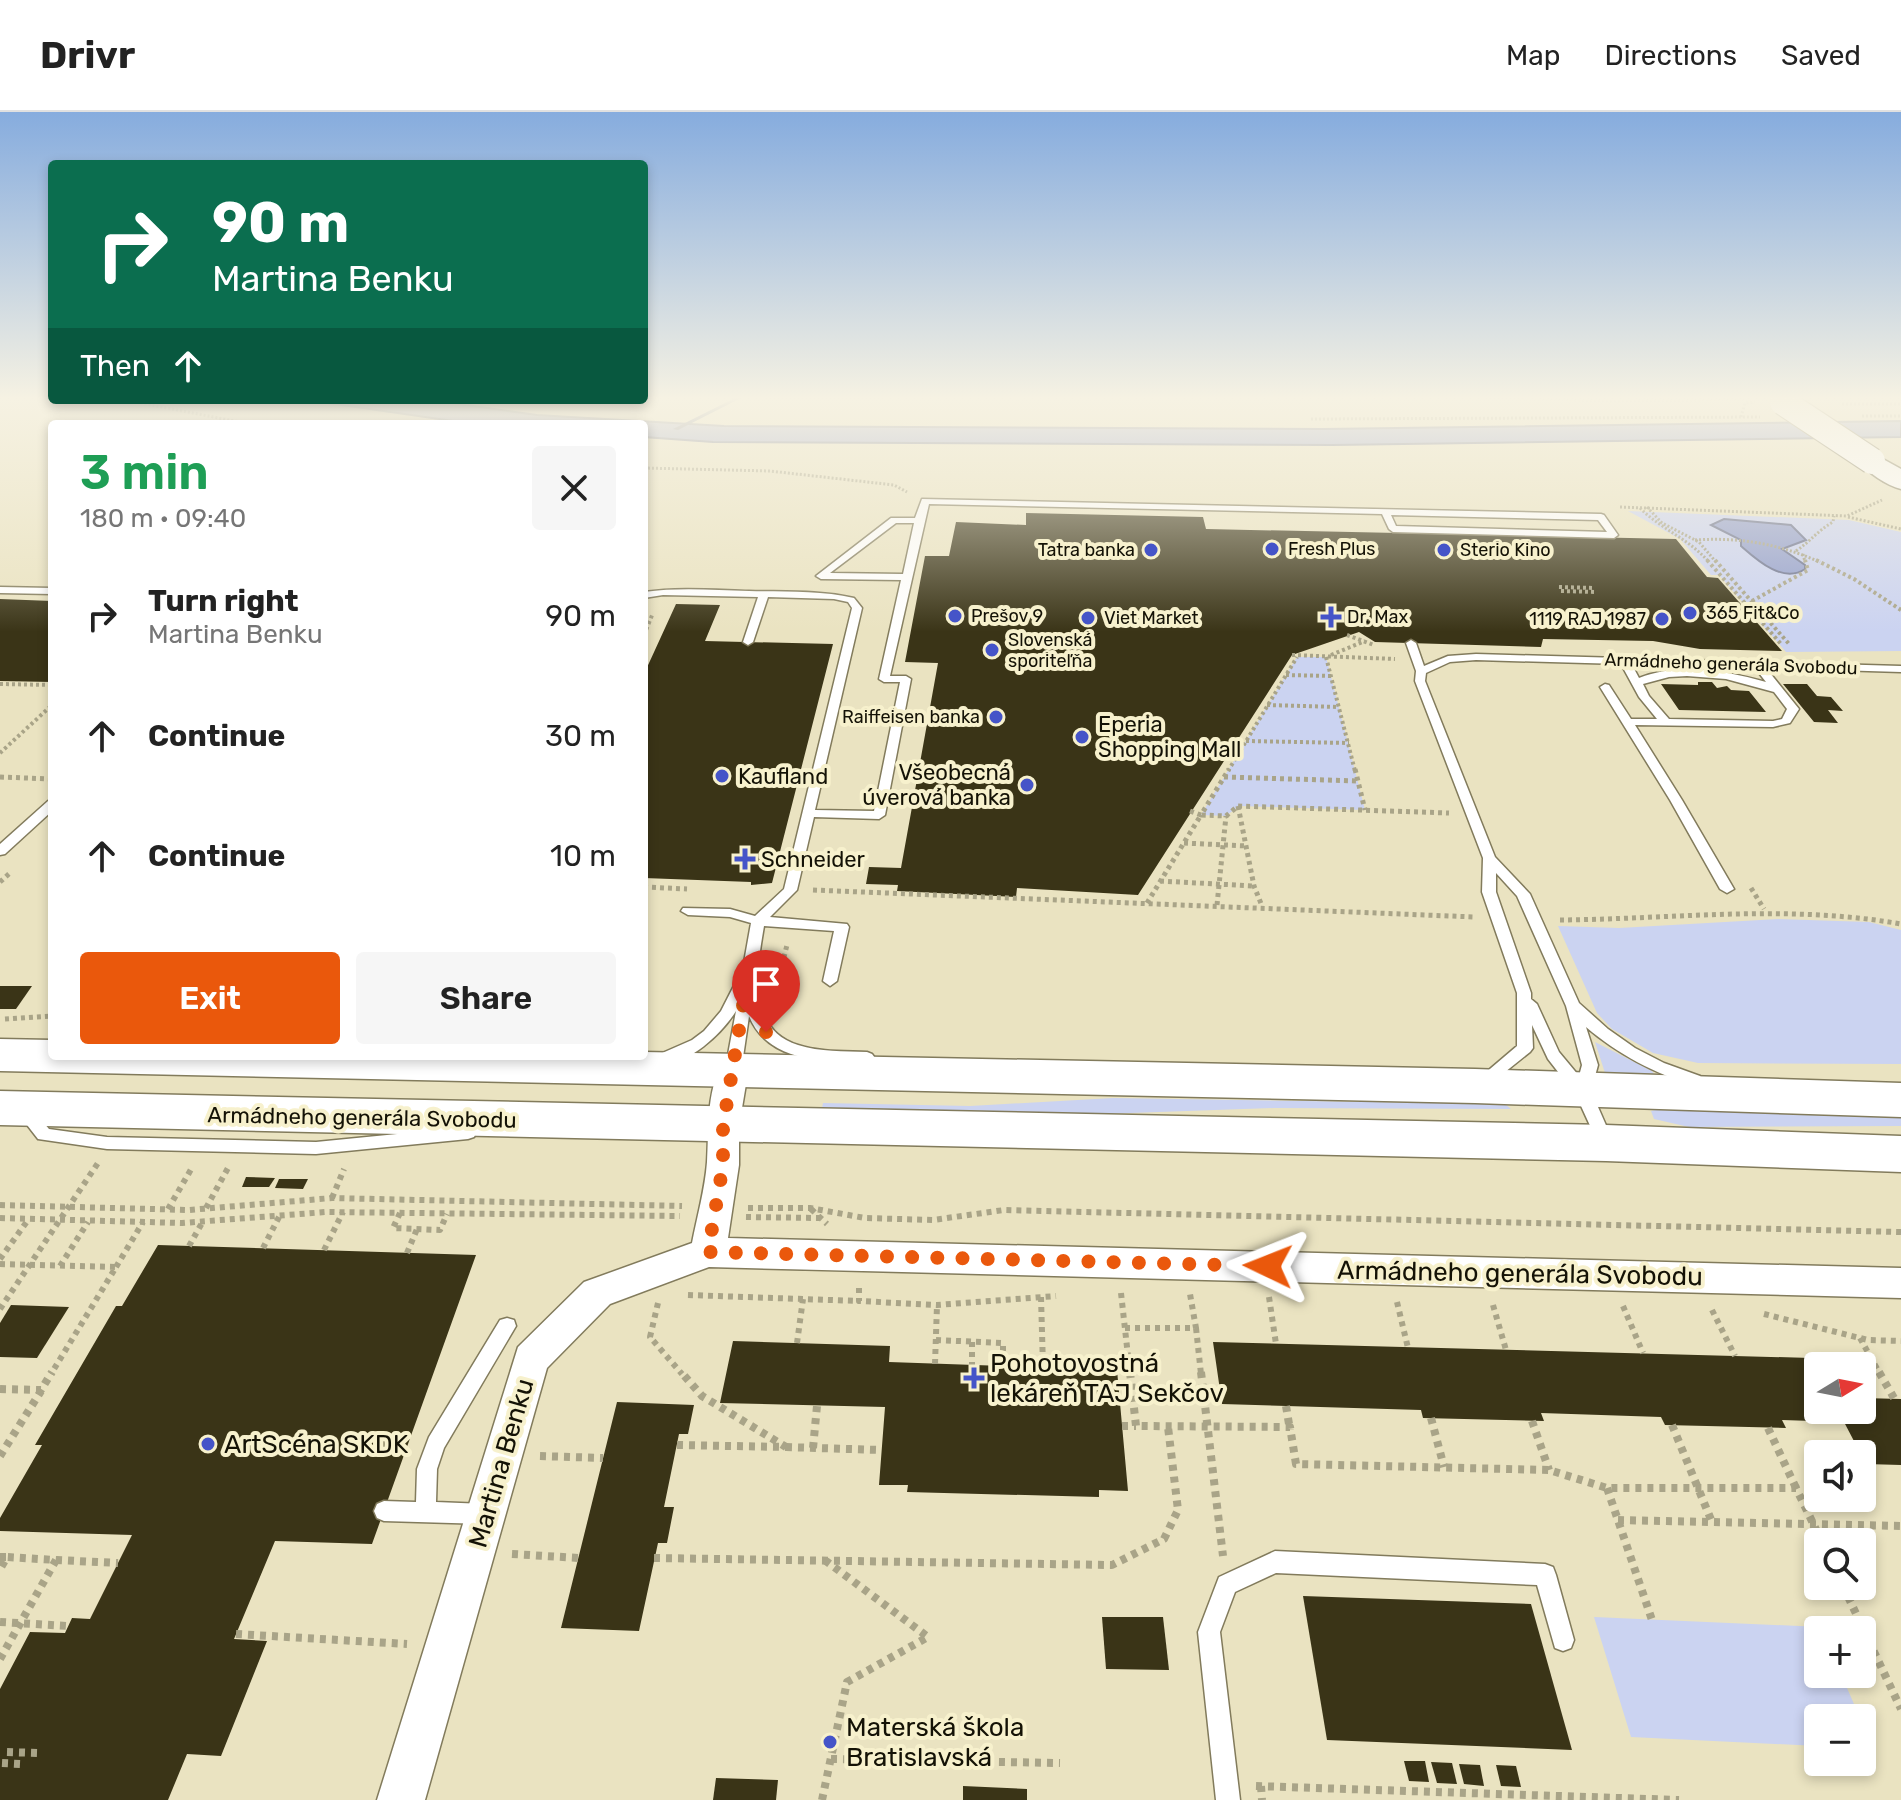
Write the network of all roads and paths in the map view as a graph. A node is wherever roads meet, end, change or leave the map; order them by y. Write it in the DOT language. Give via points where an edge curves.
graph roads {
  1 [pos="803,475"];
  2 [pos="909,493"];
  3 [pos="1639,507"];
  4 [pos="1647,507"];
  5 [pos="1385,512"];
  6 [pos="1834,516"];
  7 [pos="1847,516"];
  8 [pos="919,521"];
  9 [pos="1901,529"];
  10 [pos="1695,540"];
  11 [pos="1796,551"];
  12 [pos="1802,554"];
  13 [pos="906,577"];
  14 [pos="1560,589"];
  15 [pos="0,590"];
  16 [pos="1596,590"];
  17 [pos="48,591"];
  18 [pos="648,594"];
  19 [pos="764,594"];
  20 [pos="1752,601"];
  21 [pos="1901,610"];
  22 [pos="1347,635"];
  23 [pos="1365,641"];
  24 [pos="748,642"];
  25 [pos="1411,643"];
  26 [pos="1374,645"];
  27 [pos="1391,645"];
  28 [pos="1792,646"];
  29 [pos="1790,655"];
  30 [pos="1326,657"];
  31 [pos="1625,661"];
  32 [pos="1758,665"];
  33 [pos="1901,669"];
  34 [pos="1421,671"];
  35 [pos="1286,675"];
  36 [pos="1331,676"];
  37 [pos="1637,683"];
  38 [pos="0,684"];
  39 [pos="48,685"];
  40 [pos="1605,687"];
  41 [pos="1777,689"];
  42 [pos="1267,705"];
  43 [pos="1339,707"];
  44 [pos="48,709"];
  45 [pos="1626,722"];
  46 [pos="1665,722"];
  47 [pos="1246,741"];
  48 [pos="1349,743"];
  49 [pos="0,753"];
  50 [pos="0,777"];
  51 [pos="1224,777"];
  52 [pos="48,779"];
  53 [pos="1359,781"];
  54 [pos="1238,806"];
  55 [pos="48,808"];
  56 [pos="1190,811"];
  57 [pos="808,813"];
  58 [pos="1201,815"];
  59 [pos="1226,816"];
  60 [pos="1184,843"];
  61 [pos="1224,845"];
  62 [pos="1247,846"];
  63 [pos="0,851"];
  64 [pos="1489,858"];
  65 [pos="1160,881"];
  66 [pos="1220,884"];
  67 [pos="1254,886"];
  68 [pos="1727,889"];
  69 [pos="822,890"];
  70 [pos="1147,903"];
  71 [pos="1217,905"];
  72 [pos="1262,906"];
  73 [pos="688,911"];
  74 [pos="1479,917"];
  75 [pos="1555,920"];
  76 [pos="758,921"];
  77 [pos="1901,924"];
  78 [pos="749,970"];
  79 [pos="830,981"];
  80 [pos="1524,993"];
  81 [pos="1573,1006"];
  82 [pos="48,1016"];
  83 [pos="0,1019"];
  84 [pos="0,1055"];
  85 [pos="48,1056"];
  86 [pos="245,1060"];
  87 [pos="552,1060"];
  88 [pos="608,1068"];
  89 [pos="733,1072"];
  90 [pos="1096,1080"];
  91 [pos="1475,1086"];
  92 [pos="1583,1092"];
  93 [pos="1741,1095"];
  94 [pos="1901,1100"];
  95 [pos="11,1108"];
  96 [pos="723,1126"];
  97 [pos="1606,1143"];
  98 [pos="1901,1154"];
  99 [pos="100,1160"];
  100 [pos="196,1162"];
  101 [pos="230,1163"];
  102 [pos="0,1205"];
  103 [pos="68,1207"];
  104 [pos="206,1209"];
  105 [pos="168,1210"];
  106 [pos="343,1212"];
  107 [pos="400,1213"];
  108 [pos="447,1214"];
  109 [pos="280,1216"];
  110 [pos="0,1218"];
  111 [pos="821,1218"];
  112 [pos="28,1219"];
  113 [pos="59,1220"];
  114 [pos="89,1221"];
  115 [pos="143,1222"];
  116 [pos="202,1222"];
  117 [pos="712,1226"];
  118 [pos="417,1229"];
  119 [pos="1901,1232"];
  120 [pos="189,1246"];
  121 [pos="263,1248"];
  122 [pos="324,1250"];
  123 [pos="407,1253"];
  124 [pos="0,1262"];
  125 [pos="29,1265"];
  126 [pos="60,1266"];
  127 [pos="116,1267"];
  128 [pos="1901,1283"];
  129 [pos="1190,1289"];
  130 [pos="1268,1291"];
  131 [pos="1121,1292"];
  132 [pos="1395,1293"];
  133 [pos="653,1294"];
  134 [pos="676,1294"];
  135 [pos="1490,1295"];
  136 [pos="1041,1297"];
  137 [pos="803,1299"];
  138 [pos="859,1301"];
  139 [pos="1621,1301"];
  140 [pos="1709,1303"];
  141 [pos="937,1305"];
  142 [pos="0,1309"];
  143 [pos="1753,1311"];
  144 [pos="507,1326"];
  145 [pos="1125,1328"];
  146 [pos="1196,1328"];
  147 [pos="1860,1338"];
  148 [pos="936,1340"];
  149 [pos="1901,1341"];
  150 [pos="972,1342"];
  151 [pos="797,1343"];
  152 [pos="1276,1344"];
  153 [pos="1408,1348"];
  154 [pos="1506,1350"];
  155 [pos="1643,1353"];
  156 [pos="1735,1356"];
  157 [pos="935,1364"];
  158 [pos="972,1365"];
  159 [pos="1003,1366"];
  160 [pos="1043,1367"];
  161 [pos="0,1389"];
  162 [pos="41,1390"];
  163 [pos="1894,1398"];
  164 [pos="817,1406"];
  165 [pos="1286,1406"];
  166 [pos="1431,1418"];
  167 [pos="1532,1421"];
  168 [pos="1672,1425"];
  169 [pos="1122,1426"];
  170 [pos="1136,1426"];
  171 [pos="1168,1427"];
  172 [pos="1207,1427"];
  173 [pos="1290,1427"];
  174 [pos="1768,1428"];
  175 [pos="541,1442"];
  176 [pos="677,1445"];
  177 [pos="786,1447"];
  178 [pos="813,1448"];
  179 [pos="881,1450"];
  180 [pos="0,1456"];
  181 [pos="537,1456"];
  182 [pos="603,1458"];
  183 [pos="1444,1467"];
  184 [pos="533,1470"];
  185 [pos="1549,1470"];
  186 [pos="1698,1487"];
  187 [pos="1607,1488"];
  188 [pos="1796,1488"];
  189 [pos="384,1511"];
  190 [pos="426,1512"];
  191 [pos="1618,1520"];
  192 [pos="1712,1522"];
  193 [pos="1813,1524"];
  194 [pos="1901,1526"];
  195 [pos="500,1527"];
  196 [pos="1815,1528"];
  197 [pos="510,1554"];
  198 [pos="4,1557"];
  199 [pos="579,1558"];
  200 [pos="654,1558"];
  201 [pos="56,1560"];
  202 [pos="825,1560"];
  203 [pos="118,1563"];
  204 [pos="0,1569"];
  205 [pos="506,1569"];
  206 [pos="1227,1585"];
  207 [pos="1850,1600"];
  208 [pos="1652,1620"];
  209 [pos="0,1622"];
  210 [pos="20,1623"];
  211 [pos="68,1626"];
  212 [pos="239,1636"];
  213 [pos="1563,1640"];
  214 [pos="447,1647"];
  215 [pos="0,1659"];
  216 [pos="1901,1709"];
  217 [pos="7,1752"];
  218 [pos="38,1753"];
  219 [pos="831,1759"];
  220 [pos="2,1763"];
  221 [pos="1060,1763"];
  222 [pos="21,1764"];
  223 [pos="1261,1786"];
  224 [pos="1227,1793"];
  225 [pos="1505,1797"];
  226 [pos="401,1800"];
  227 [pos="822,1800"];
  228 [pos="1262,1800"];
  229 [pos="1679,1800"];
  1 -- 2 [label="path" via="894,485"];
  3 -- 29 [label="path" via="1655,523 1692,543"];
  4 -- 10 [label="path" via="1662,523"];
  5 -- 5 [label="lane" via="1393,529 1614,535 1601,517"];
  5 -- 8 [label="lane" via="925,501"];
  6 -- 11 [label="path"];
  7 -- 9 [label="path"];
  8 -- 13 [label="lane"];
  8 -- 13 [label="lane" via="894,520 821,576"];
  10 -- 11 [label="path" via="1739,539"];
  10 -- 20 [label="path"];
  11 -- 12 [label="path"];
  12 -- 20 [label="path" via="1808,570"];
  12 -- 21 [label="path"];
  13 -- 57 [label="lane" via="884,679 906,679 879,815"];
  14 -- 16 [label="path"];
  15 -- 17 [label="lane"];
  18 -- 19 [label="lane"];
  19 -- 24 [label="lane"];
  19 -- 57 [label="lane" via="834,596 851,600 857,608"];
  20 -- 28 [label="path"];
  22 -- 23 [label="path"];
  23 -- 26 [label="path"];
  23 -- 30 [label="path"];
  25 -- 34 [label="lane"];
  27 -- 30 [label="path" via="1395,659"];
  30 -- 35 [label="path" via="1294,656"];
  30 -- 36 [label="path"];
  31 -- 32 [label="lane, Armádneho generála Svobodu"];
  31 -- 34 [label="lane, Armádneho generála Svobodu" via="1463,657"];
  31 -- 37 [label="lane"];
  32 -- 33 [label="lane, Armádneho generála Svobodu"];
  32 -- 41 [label="lane"];
  34 -- 64 [label="lane" via="1420,681"];
  35 -- 36 [label="path"];
  35 -- 42 [label="path"];
  36 -- 43 [label="path"];
  37 -- 41 [label="lane" via="1667,675 1727,675"];
  37 -- 46 [label="lane"];
  38 -- 39 [label="path"];
  40 -- 45 [label="lane"];
  41 -- 46 [label="lane" via="1793,709 1780,723"];
  42 -- 43 [label="path"];
  42 -- 47 [label="path"];
  43 -- 48 [label="path"];
  44 -- 49 [label="path"];
  45 -- 46 [label="lane"];
  45 -- 68 [label="lane"];
  47 -- 48 [label="path"];
  47 -- 51 [label="path"];
  48 -- 53 [label="path"];
  50 -- 52 [label="path"];
  51 -- 53 [label="path"];
  51 -- 58 [label="path"];
  53 -- 54 [label="path" via="1365,810"];
  54 -- 59 [label="path"];
  54 -- 62 [label="path"];
  55 -- 63 [label="lane"];
  56 -- 58 [label="path"];
  57 -- 76 [label="lane" via="790,890"];
  58 -- 59 [label="path"];
  58 -- 60 [label="path"];
  59 -- 61 [label="path"];
  60 -- 61 [label="path"];
  60 -- 65 [label="path"];
  61 -- 62 [label="path"];
  61 -- 66 [label="path"];
  62 -- 67 [label="path"];
  64 -- 80 [label="lane" via="1489,892"];
  64 -- 81 [label="lane" via="1523,894"];
  65 -- 66 [label="path"];
  65 -- 70 [label="path"];
  66 -- 67 [label="path"];
  66 -- 71 [label="path"];
  67 -- 72 [label="path"];
  69 -- 70 [label="path"];
  70 -- 71 [label="path"];
  71 -- 72 [label="path"];
  72 -- 74 [label="path"];
  73 -- 76 [label="lane"];
  75 -- 77 [label="path" via="1622,921 1764,909"];
  76 -- 78 [label="lane"];
  76 -- 79 [label="lane" via="842,927"];
  78 -- 88 [label="lane" via="724,1021 705,1040 680,1054"];
  78 -- 89 [label="lane"];
  78 -- 90 [label="lane" via="760,1025 790,1048"];
  80 -- 91 [label="lane" via="1525,1048"];
  80 -- 92 [label="lane" via="1553,1055"];
  81 -- 92 [label="lane" via="1590,1065"];
  81 -- 93 [label="lane" via="1635,1057"];
  82 -- 83 [label="path"];
  84 -- 85 [label="street"];
  86 -- 88 [label="street"];
  87 -- 88 [label="lane"];
  88 -- 89 [label="street"];
  89 -- 90 [label="street"];
  89 -- 96 [label="street"];
  90 -- 91 [label="street"];
  91 -- 92 [label="street"];
  92 -- 93 [label="street"];
  92 -- 97 [label="lane"];
  93 -- 94 [label="street"];
  95 -- 96 [label="street, Armádneho generála Svobodu"];
  96 -- 97 [label="street, Armádneho generála Svobodu"];
  96 -- 117 [label="street" via="723,1165"];
  97 -- 98 [label="street, Armádneho generála Svobodu"];
  99 -- 103 [label="path"];
  100 -- 105 [label="path"];
  101 -- 104 [label="path"];
  102 -- 103 [label="path"];
  103 -- 105 [label="path"];
  103 -- 113 [label="path"];
  104 -- 105 [label="path"];
  104 -- 117 [label="path" via="332,1198 659,1205"];
  106 -- 107 [label="path"];
  106 -- 109 [label="path"];
  106 -- 122 [label="path"];
  107 -- 108 [label="path"];
  107 -- 118 [label="path" via="393,1228"];
  108 -- 117 [label="path"];
  108 -- 118 [label="path" via="440,1230"];
  109 -- 116 [label="path"];
  109 -- 121 [label="path"];
  110 -- 112 [label="path"];
  111 -- 117 [label="path"];
  112 -- 113 [label="path"];
  112 -- 124 [label="path"];
  113 -- 114 [label="path"];
  113 -- 125 [label="path"];
  114 -- 115 [label="path"];
  114 -- 126 [label="path"];
  115 -- 116 [label="path"];
  115 -- 127 [label="path"];
  116 -- 120 [label="path"];
  117 -- 119 [label="path" via="810,1208 865,1218 933,1220 1004,1210"];
  117 -- 128 [label="street, Armádneho generála Svobodu"];
  117 -- 195 [label="street, Martina Benku" via="597,1293 531,1359"];
  118 -- 123 [label="path"];
  124 -- 125 [label="path"];
  125 -- 126 [label="path"];
  125 -- 142 [label="path"];
  126 -- 127 [label="path"];
  127 -- 162 [label="path"];
  129 -- 146 [label="path"];
  130 -- 152 [label="path"];
  131 -- 145 [label="path"];
  132 -- 153 [label="path"];
  133 -- 177 [label="path" via="660,1294 650,1337 702,1396"];
  134 -- 137 [label="path"];
  135 -- 154 [label="path"];
  136 -- 160 [label="path"];
  137 -- 138 [label="path"];
  137 -- 151 [label="path"];
  139 -- 155 [label="path"];
  140 -- 156 [label="path"];
  141 -- 148 [label="path"];
  143 -- 147 [label="path"];
  144 -- 190 [label="lane" via="436,1444 427,1469"];
  145 -- 146 [label="path"];
  145 -- 170 [label="path"];
  146 -- 172 [label="path"];
  147 -- 149 [label="path"];
  147 -- 163 [label="path"];
  148 -- 150 [label="path"];
  148 -- 157 [label="path"];
  150 -- 158 [label="path"];
  150 -- 159 [label="path" via="1003,1343"];
  161 -- 162 [label="path"];
  162 -- 180 [label="path"];
  164 -- 178 [label="path"];
  165 -- 173 [label="path"];
  166 -- 183 [label="path"];
  167 -- 185 [label="path"];
  168 -- 186 [label="path"];
  169 -- 170 [label="path"];
  170 -- 171 [label="path"];
  171 -- 172 [label="path"];
  171 -- 202 [label="path" via="1178,1510 1164,1539 1112,1565"];
  172 -- 173 [label="path"];
  172 -- 206 [label="path"];
  173 -- 183 [label="path" via="1296,1464"];
  174 -- 188 [label="path"];
  175 -- 181 [label="path"];
  176 -- 177 [label="path"];
  177 -- 178 [label="path"];
  178 -- 179 [label="path"];
  181 -- 182 [label="path"];
  181 -- 184 [label="path"];
  183 -- 185 [label="path"];
  185 -- 187 [label="path"];
  186 -- 187 [label="path"];
  186 -- 188 [label="path"];
  186 -- 192 [label="path"];
  187 -- 191 [label="path"];
  188 -- 193 [label="path"];
  189 -- 190 [label="lane"];
  190 -- 195 [label="lane"];
  191 -- 192 [label="path"];
  191 -- 208 [label="path"];
  192 -- 193 [label="path"];
  193 -- 194 [label="path"];
  193 -- 196 [label="path"];
  195 -- 197 [label="path"];
  195 -- 214 [label="street, Martina Benku"];
  197 -- 199 [label="path"];
  197 -- 205 [label="path"];
  198 -- 201 [label="path"];
  198 -- 204 [label="path"];
  200 -- 202 [label="path"];
  201 -- 203 [label="path"];
  201 -- 210 [label="path"];
  202 -- 219 [label="path" via="928,1637 847,1682"];
  206 -- 213 [label="lane" via="1275,1562 1545,1575"];
  206 -- 224 [label="lane" via="1209,1632"];
  207 -- 216 [label="path"];
  209 -- 210 [label="path"];
  210 -- 211 [label="path"];
  210 -- 215 [label="path"];
  212 -- 214 [label="path"];
  214 -- 226 [label="street, Martina Benku"];
  217 -- 218 [label="path"];
  219 -- 221 [label="path"];
  219 -- 227 [label="path"];
  220 -- 222 [label="path"];
  223 -- 224 [label="path"];
  223 -- 225 [label="path"];
  223 -- 228 [label="path"];
  225 -- 229 [label="path"];
}
